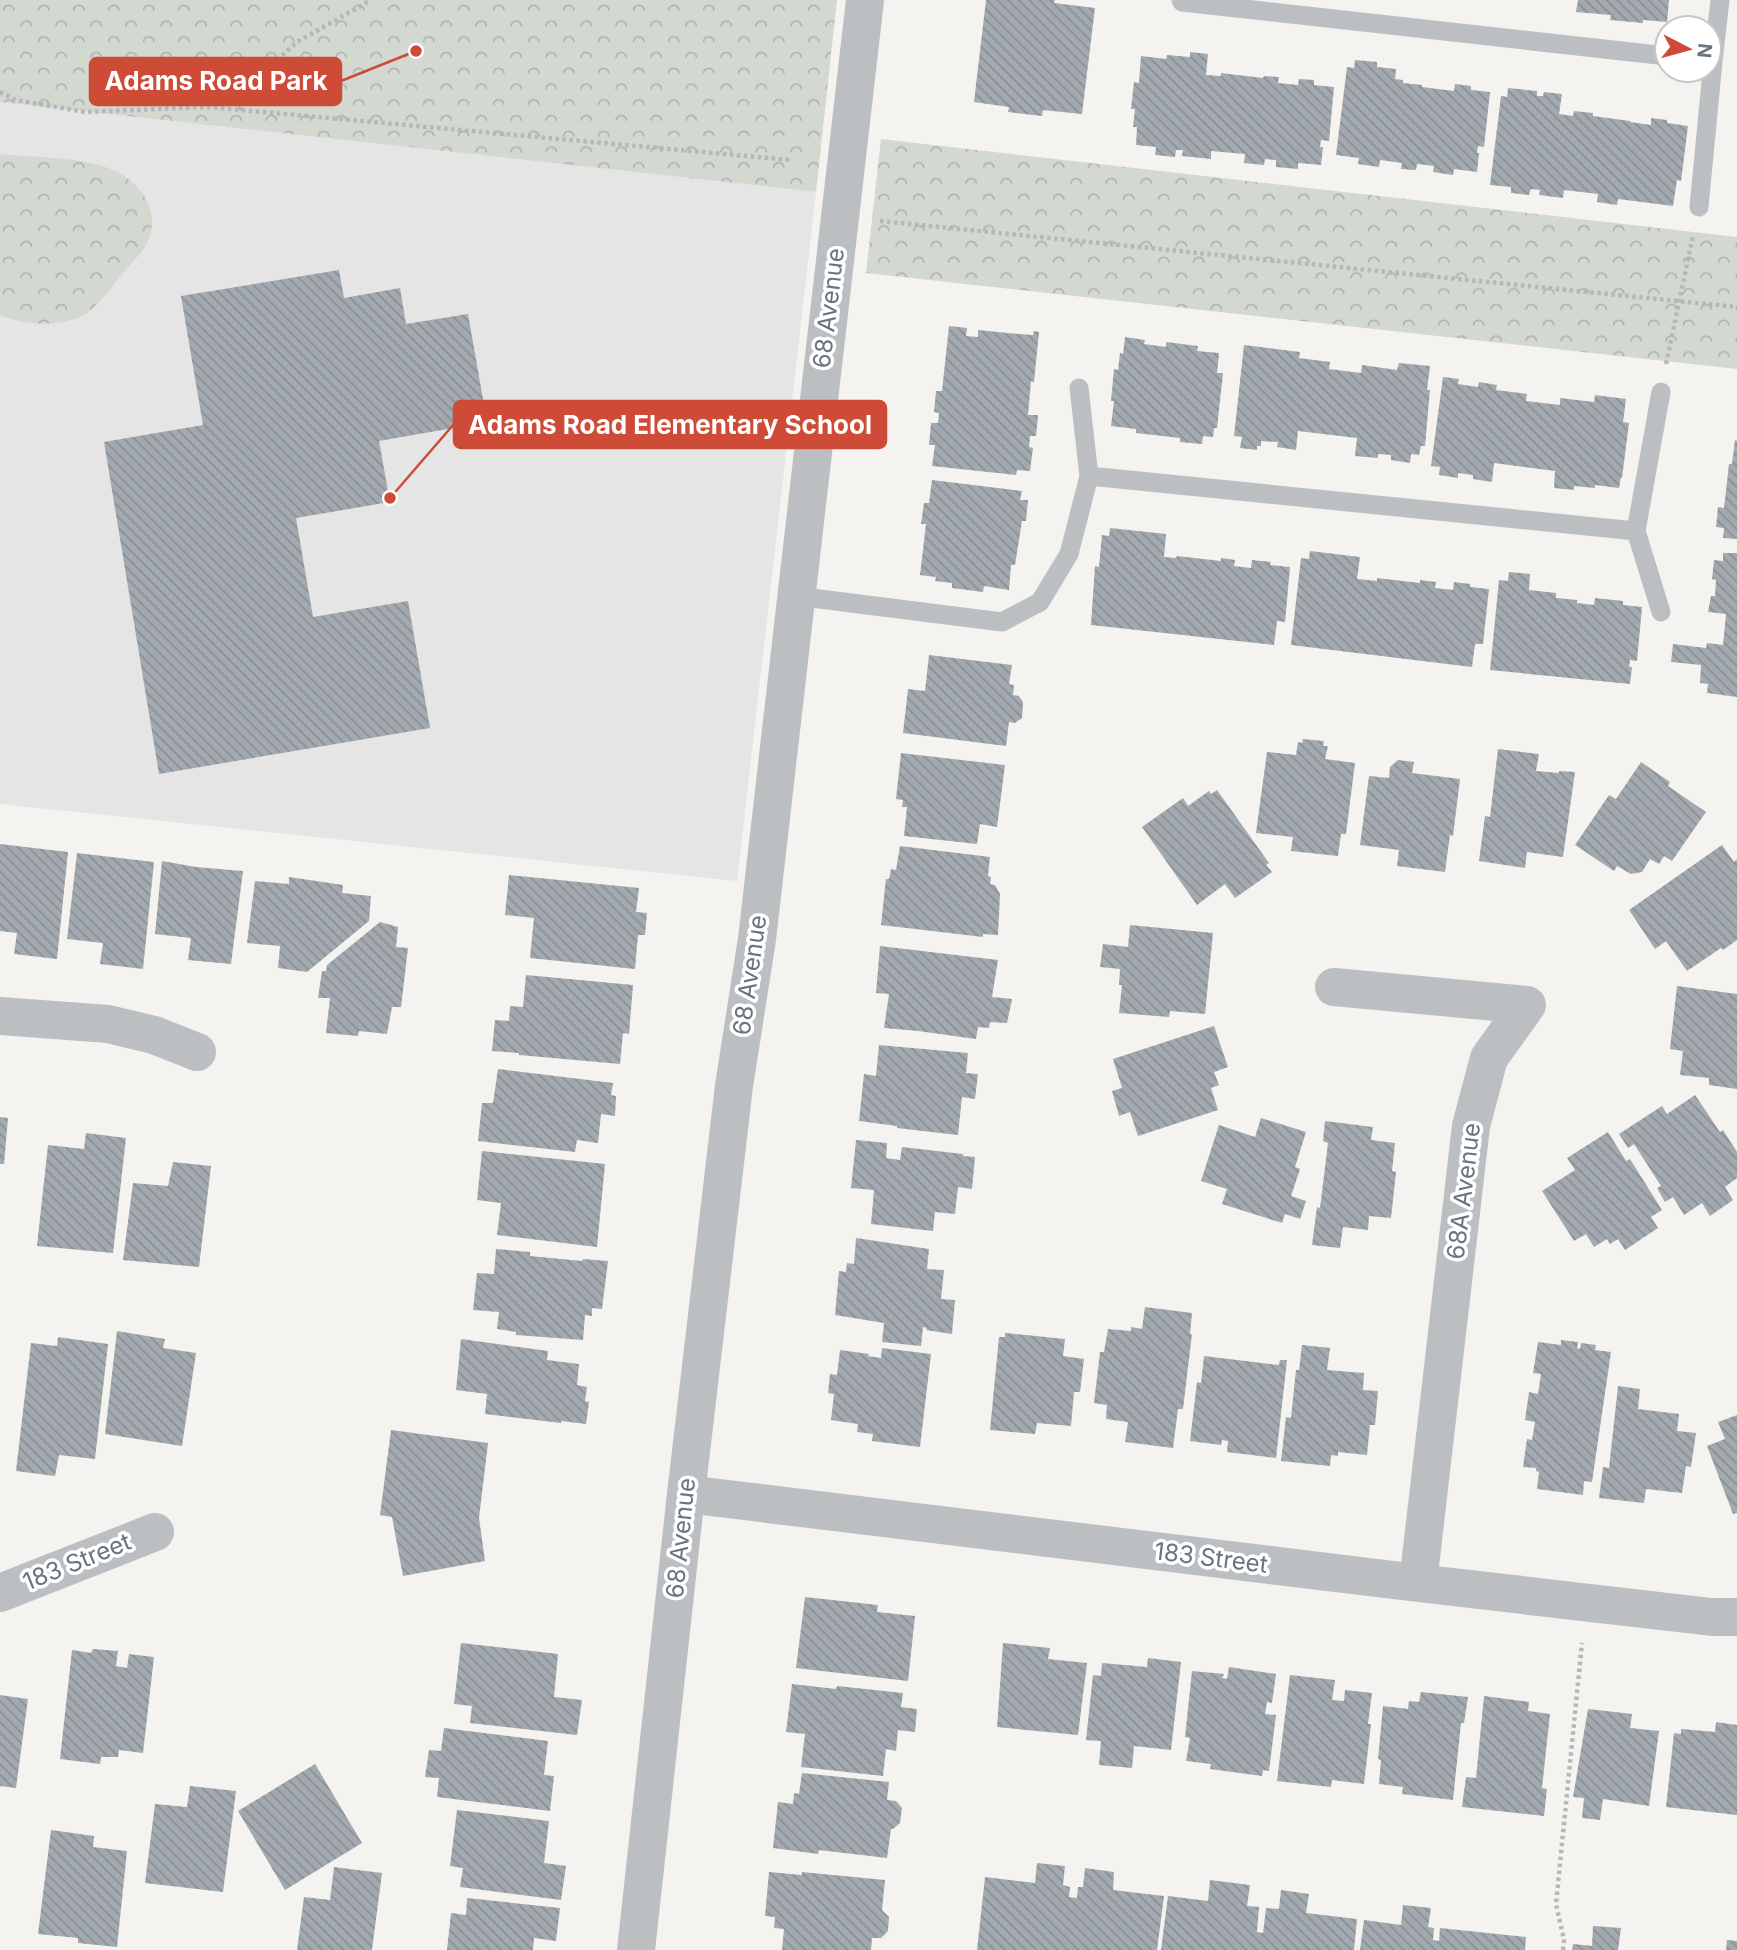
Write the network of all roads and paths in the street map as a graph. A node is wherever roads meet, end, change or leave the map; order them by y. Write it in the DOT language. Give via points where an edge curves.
graph roads {
  1 [pos="371,0"];
  2 [pos="865,0"];
  3 [pos="1181,0"];
  4 [pos="1653,54"];
  5 [pos="1709,84"];
  6 [pos="0,92"];
  7 [pos="239,110"];
  8 [pos="790,160"];
  9 [pos="1699,206"];
  10 [pos="876,220"];
  11 [pos="1679,300"];
  12 [pos="1737,307"];
  13 [pos="1079,388"];
  14 [pos="1661,393"];
  15 [pos="1089,476"];
  16 [pos="1636,531"];
  17 [pos="796,596"];
  18 [pos="1661,612"];
  19 [pos="1334,987"];
  20 [pos="0,1016"];
  21 [pos="197,1052"];
  22 [pos="686,1494"];
  23 [pos="155,1532"];
  24 [pos="1418,1583"];
  25 [pos="0,1593"];
  26 [pos="1737,1617"];
  27 [pos="1583,1631"];
  28 [pos="636,1950"];
  29 [pos="1563,1950"];
  1 -- 7 [label="path" via="297,42 262,74"];
  2 -- 17 [label="street, 68 Avenue"];
  3 -- 4 [label="lane"];
  5 -- 9 [label="lane"];
  6 -- 7 [label="path" via="16,100 85,112"];
  7 -- 8 [label="path"];
  9 -- 11 [label="path"];
  10 -- 11 [label="path"];
  11 -- 12 [label="path"];
  11 -- 14 [label="path"];
  13 -- 15 [label="lane"];
  14 -- 16 [label="lane"];
  15 -- 16 [label="lane"];
  15 -- 17 [label="lane" via="1069,554 1040,602 1002,622"];
  16 -- 18 [label="lane"];
  17 -- 22 [label="street, 68 Avenue"];
  19 -- 24 [label="street, 68A Avenue" via="1527,1004 1489,1058 1471,1126"];
  20 -- 21 [label="street" via="108,1024"];
  22 -- 24 [label="street, 183 Street"];
  22 -- 28 [label="street, 68 Avenue"];
  23 -- 25 [label="street, 183 Street"];
  24 -- 26 [label="street, 183 Street"];
  27 -- 29 [label="path" via="1556,1904"];
}
